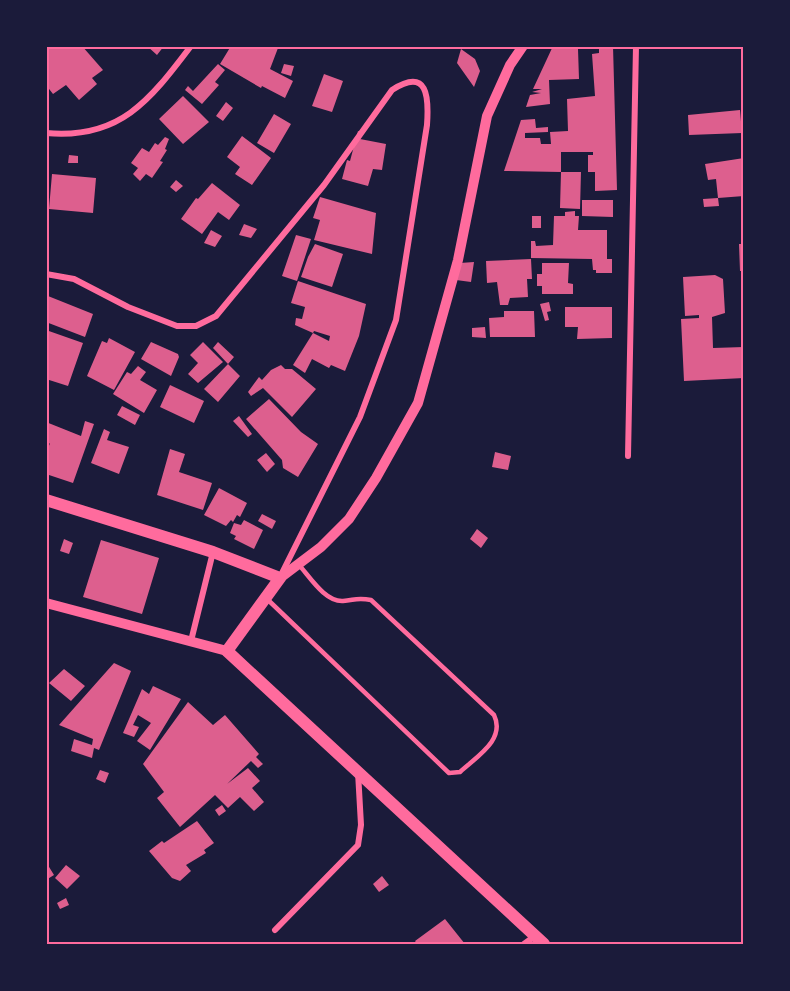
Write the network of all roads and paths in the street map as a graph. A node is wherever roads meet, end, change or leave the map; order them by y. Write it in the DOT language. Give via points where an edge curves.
graph roads {
  1 [pos="191,46"];
  2 [pos="523,46"];
  3 [pos="636,46"];
  4 [pos="46,133"];
  5 [pos="46,274"];
  6 [pos="628,456"];
  7 [pos="46,500"];
  8 [pos="213,552"];
  9 [pos="298,564"];
  10 [pos="280,578"];
  11 [pos="266,598"];
  12 [pos="46,603"];
  13 [pos="191,641"];
  14 [pos="227,651"];
  15 [pos="358,771"];
  16 [pos="275,930"];
  17 [pos="540,940"];
  18 [pos="524,945"];
  1 -- 4 [label="street" via="164,82 136,109 106,128 72,135"];
  2 -- 9 [label="street" via="487,116 458,260 418,403 349,519"];
  3 -- 6 [label="street"];
  5 -- 10 [label="street" via="74,279 163,322 196,326 216,316 324,185 392,90 415,81 423,85 429,99 427,125 396,320 360,417"];
  7 -- 8 [label="main road"];
  8 -- 10 [label="main road"];
  8 -- 13 [label="street"];
  9 -- 10 [label="street"];
  9 -- 11 [label="lane" via="331,599 344,601 355,596 371,600 494,715 497,736 460,772 449,773"];
  10 -- 11 [label="main road"];
  11 -- 14 [label="main road"];
  12 -- 13 [label="street"];
  13 -- 14 [label="street"];
  14 -- 15 [label="main road"];
  15 -- 16 [label="street" via="358,845"];
  15 -- 17 [label="main road"];
  17 -- 18 [label="street"];
}
